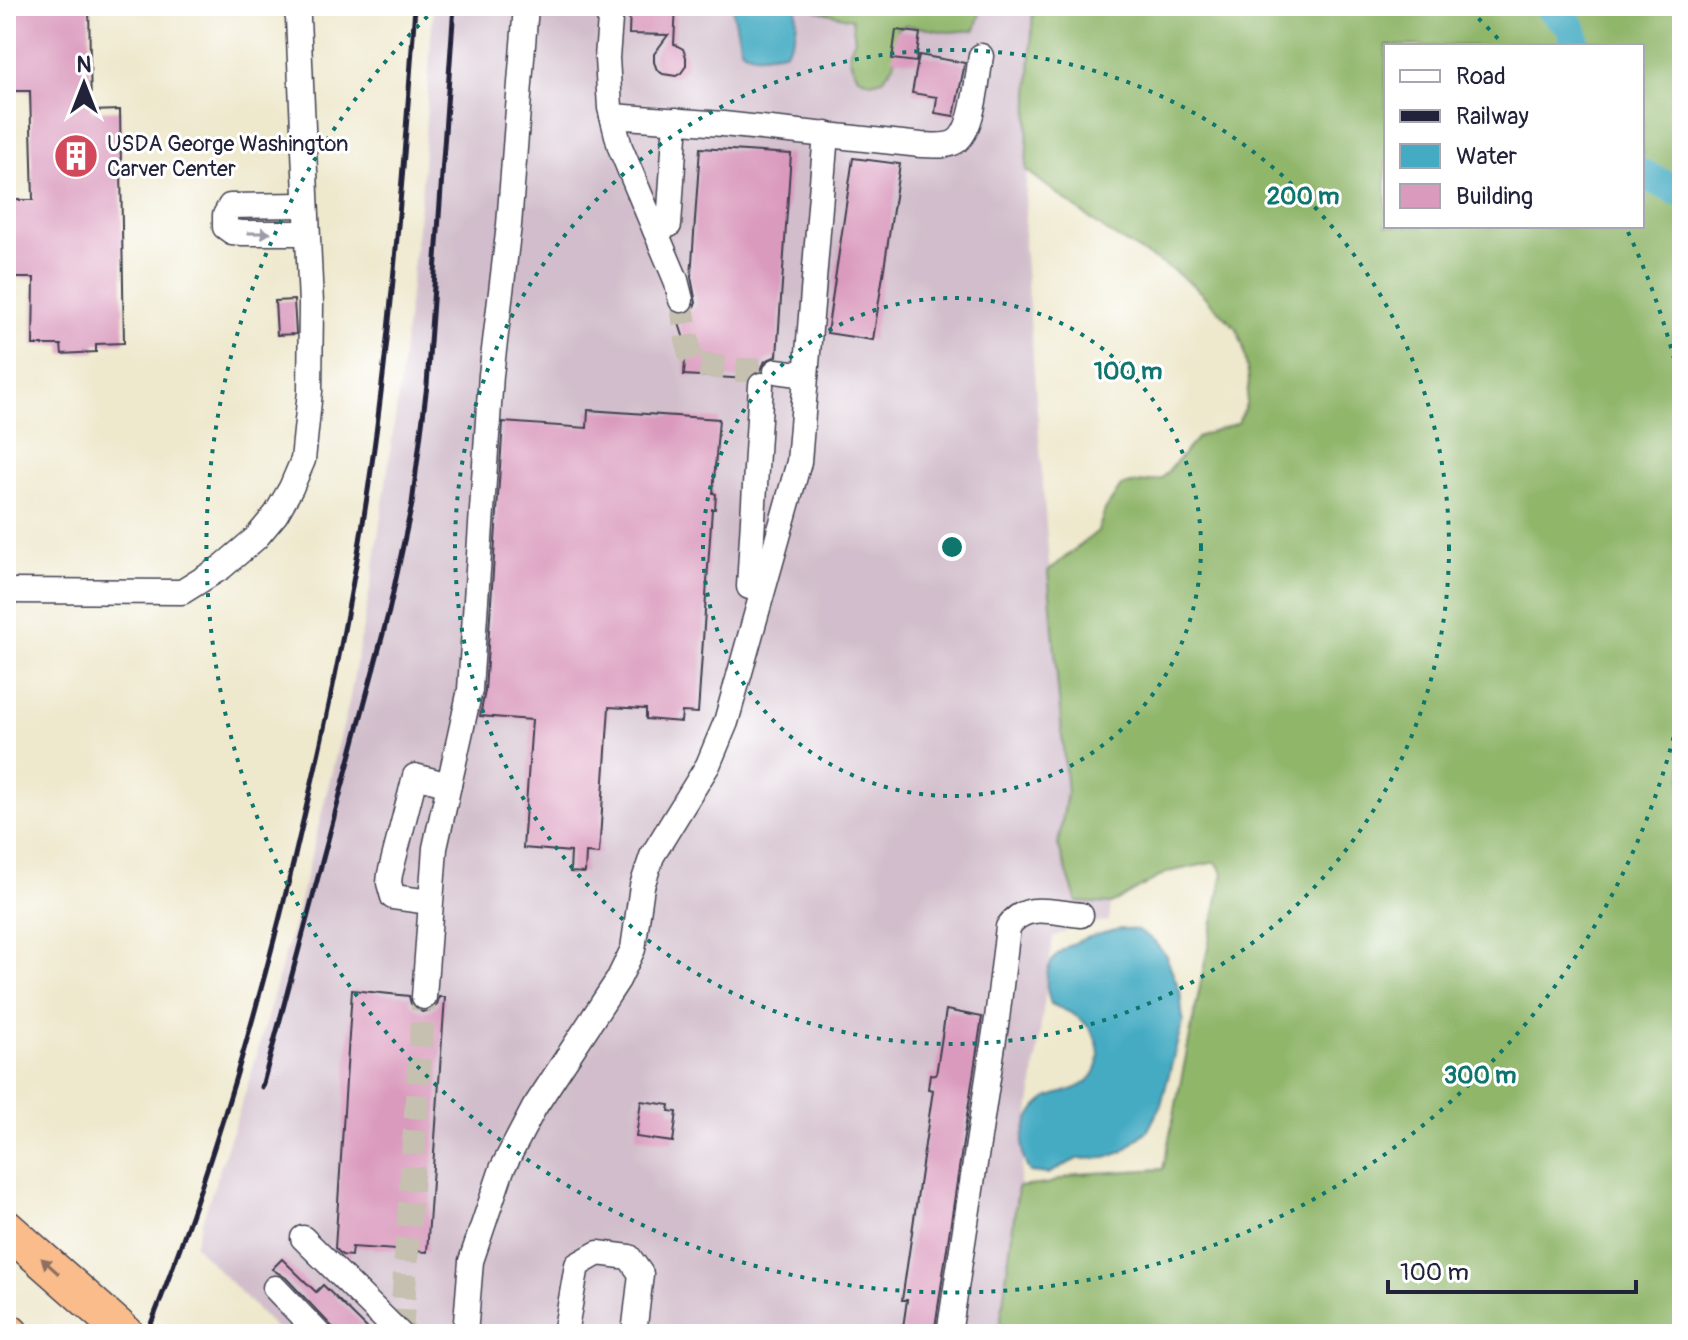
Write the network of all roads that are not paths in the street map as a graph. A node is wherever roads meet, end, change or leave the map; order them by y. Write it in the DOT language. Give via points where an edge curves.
graph roads {
  1 [pos="295,6"];
  2 [pos="526,6"];
  3 [pos="611,6"];
  4 [pos="981,56"];
  5 [pos="612,116"];
  6 [pos="676,120"];
  7 [pos="826,134"];
  8 [pos="306,205"];
  9 [pos="655,230"];
  10 [pos="307,233"];
  11 [pos="681,300"];
  12 [pos="806,375"];
  13 [pos="761,590"];
  14 [pos="6,591"];
  15 [pos="449,785"];
  16 [pos="430,902"];
  17 [pos="1081,915"];
  18 [pos="424,997"];
  19 [pos="6,1228"];
  20 [pos="303,1238"];
  21 [pos="275,1288"];
  22 [pos="6,1330"];
  23 [pos="11,1334"];
  24 [pos="126,1334"];
  25 [pos="319,1334"];
  26 [pos="400,1334"];
  27 [pos="465,1334"];
  28 [pos="565,1334"];
  29 [pos="634,1334"];
  30 [pos="949,1334"];
  1 -- 8 [label="lane"];
  2 -- 15 [label="lane" via="491,375 470,690"];
  3 -- 5 [label="lane" via="607,84"];
  4 -- 7 [label="lane" via="969,120 961,139 951,145"];
  5 -- 6 [label="lane"];
  5 -- 9 [label="lane"];
  6 -- 7 [label="lane"];
  6 -- 9 [label="lane" via="669,225"];
  7 -- 12 [label="lane"];
  8 -- 10 [label="lane"];
  8 -- 10 [label="lane, one-way" via="230,206 225,227 242,233"];
  9 -- 11 [label="lane"];
  10 -- 14 [label="lane" via="308,432 291,488 256,538 182,592"];
  12 -- 13 [label="lane" via="799,462"];
  12 -- 13 [label="lane" via="768,378 749,587"];
  13 -- 27 [label="lane" via="726,722 708,765 646,870 633,949 502,1169 471,1261"];
  15 -- 16 [label="lane"];
  15 -- 16 [label="lane" via="415,776 390,874 393,897"];
  16 -- 18 [label="lane"];
  17 -- 30 [label="lane" via="1027,911 1016,915 1008,927"];
  24 -- 19 [label="highway, one-way"];
  20 -- 26 [label="lane"];
  21 -- 25 [label="lane"];
  22 -- 23 [label="highway"];
  28 -- 29 [label="lane" via="577,1265 598,1253 629,1257 641,1274"];
}
